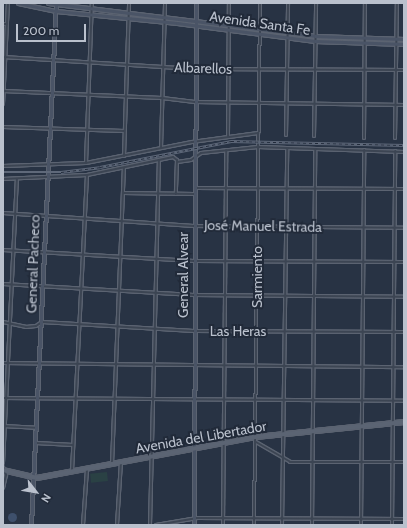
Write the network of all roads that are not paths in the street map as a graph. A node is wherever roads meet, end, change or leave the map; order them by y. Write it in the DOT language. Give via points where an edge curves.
graph roads {
  1 [pos="8,3"];
  2 [pos="18,3"];
  3 [pos="48,3"];
  4 [pos="92,3"];
  5 [pos="129,3"];
  6 [pos="165,3"];
  7 [pos="196,3"];
  8 [pos="229,3"];
  9 [pos="260,3"];
  10 [pos="288,3"];
  11 [pos="316,3"];
  12 [pos="365,3"];
  13 [pos="397,3"];
  14 [pos="56,4"];
  15 [pos="92,9"];
  16 [pos="56,11"];
  17 [pos="129,13"];
  18 [pos="92,14"];
  19 [pos="165,17"];
  20 [pos="129,18"];
  21 [pos="196,20"];
  22 [pos="165,22"];
  23 [pos="3,24"];
  24 [pos="7,24"];
  25 [pos="196,25"];
  26 [pos="229,25"];
  27 [pos="260,29"];
  28 [pos="230,30"];
  29 [pos="288,33"];
  30 [pos="260,34"];
  31 [pos="315,36"];
  32 [pos="288,38"];
  33 [pos="366,39"];
  34 [pos="397,39"];
  35 [pos="404,39"];
  36 [pos="315,41"];
  37 [pos="366,44"];
  38 [pos="397,44"];
  39 [pos="404,44"];
  40 [pos="4,57"];
  41 [pos="53,59"];
  42 [pos="89,61"];
  43 [pos="127,64"];
  44 [pos="163,67"];
  45 [pos="195,69"];
  46 [pos="229,69"];
  47 [pos="260,69"];
  48 [pos="287,69"];
  49 [pos="315,70"];
  50 [pos="396,70"];
  51 [pos="404,70"];
  52 [pos="365,71"];
  53 [pos="3,91"];
  54 [pos="52,93"];
  55 [pos="88,95"];
  56 [pos="124,97"];
  57 [pos="162,98"];
  58 [pos="195,102"];
  59 [pos="228,103"];
  60 [pos="259,103"];
  61 [pos="3,104"];
  62 [pos="287,104"];
  63 [pos="315,104"];
  64 [pos="364,104"];
  65 [pos="396,105"];
  66 [pos="404,105"];
  67 [pos="3,127"];
  68 [pos="50,129"];
  69 [pos="87,130"];
  70 [pos="124,132"];
  71 [pos="258,133"];
  72 [pos="286,135"];
  73 [pos="228,136"];
  74 [pos="314,136"];
  75 [pos="364,138"];
  76 [pos="395,138"];
  77 [pos="195,141"];
  78 [pos="258,147"];
  79 [pos="161,148"];
  80 [pos="287,148"];
  81 [pos="315,149"];
  82 [pos="226,150"];
  83 [pos="364,150"];
  84 [pos="395,151"];
  85 [pos="404,152"];
  86 [pos="124,156"];
  87 [pos="195,158"];
  88 [pos="159,160"];
  89 [pos="177,162"];
  90 [pos="86,163"];
  91 [pos="3,166"];
  92 [pos="48,166"];
  93 [pos="124,168"];
  94 [pos="87,175"];
  95 [pos="48,178"];
  96 [pos="3,179"];
  97 [pos="17,179"];
  98 [pos="227,187"];
  99 [pos="258,187"];
  100 [pos="194,188"];
  101 [pos="286,188"];
  102 [pos="314,189"];
  103 [pos="364,189"];
  104 [pos="396,189"];
  105 [pos="404,189"];
  106 [pos="123,193"];
  107 [pos="158,194"];
  108 [pos="176,194"];
  109 [pos="194,194"];
  110 [pos="3,212"];
  111 [pos="14,214"];
  112 [pos="46,217"];
  113 [pos="86,220"];
  114 [pos="121,222"];
  115 [pos="157,223"];
  116 [pos="194,226"];
  117 [pos="227,226"];
  118 [pos="258,227"];
  119 [pos="286,227"];
  120 [pos="314,227"];
  121 [pos="364,227"];
  122 [pos="396,228"];
  123 [pos="404,228"];
  124 [pos="3,250"];
  125 [pos="12,250"];
  126 [pos="45,252"];
  127 [pos="84,254"];
  128 [pos="120,257"];
  129 [pos="157,258"];
  130 [pos="194,260"];
  131 [pos="226,261"];
  132 [pos="286,261"];
  133 [pos="258,262"];
  134 [pos="313,262"];
  135 [pos="363,262"];
  136 [pos="395,262"];
  137 [pos="404,262"];
  138 [pos="3,284"];
  139 [pos="11,284"];
  140 [pos="43,287"];
  141 [pos="81,289"];
  142 [pos="119,291"];
  143 [pos="156,293"];
  144 [pos="194,295"];
  145 [pos="227,296"];
  146 [pos="257,296"];
  147 [pos="286,296"];
  148 [pos="313,296"];
  149 [pos="363,296"];
  150 [pos="395,297"];
  151 [pos="404,297"];
  152 [pos="3,322"];
  153 [pos="9,322"];
  154 [pos="42,322"];
  155 [pos="80,324"];
  156 [pos="118,326"];
  157 [pos="154,329"];
  158 [pos="194,330"];
  159 [pos="226,330"];
  160 [pos="257,331"];
  161 [pos="285,331"];
  162 [pos="313,331"];
  163 [pos="362,332"];
  164 [pos="394,332"];
  165 [pos="404,332"];
  166 [pos="3,363"];
  167 [pos="8,363"];
  168 [pos="40,363"];
  169 [pos="78,364"];
  170 [pos="116,364"];
  171 [pos="154,364"];
  172 [pos="194,365"];
  173 [pos="225,365"];
  174 [pos="257,365"];
  175 [pos="285,365"];
  176 [pos="313,366"];
  177 [pos="362,367"];
  178 [pos="394,367"];
  179 [pos="404,367"];
  180 [pos="5,398"];
  181 [pos="38,398"];
  182 [pos="76,398"];
  183 [pos="115,399"];
  184 [pos="153,399"];
  185 [pos="194,400"];
  186 [pos="226,400"];
  187 [pos="256,400"];
  188 [pos="284,400"];
  189 [pos="313,401"];
  190 [pos="362,401"];
  191 [pos="393,401"];
  192 [pos="404,401"];
  193 [pos="404,422"];
  194 [pos="393,423"];
  195 [pos="4,426"];
  196 [pos="362,426"];
  197 [pos="37,428"];
  198 [pos="312,430"];
  199 [pos="284,434"];
  200 [pos="256,440"];
  201 [pos="36,443"];
  202 [pos="225,443"];
  203 [pos="73,445"];
  204 [pos="194,449"];
  205 [pos="151,457"];
  206 [pos="283,460"];
  207 [pos="121,462"];
  208 [pos="312,462"];
  209 [pos="362,462"];
  210 [pos="393,462"];
  211 [pos="404,462"];
  212 [pos="3,463"];
  213 [pos="112,464"];
  214 [pos="4,469"];
  215 [pos="87,469"];
  216 [pos="72,471"];
  217 [pos="35,478"];
  218 [pos="3,488"];
  219 [pos="194,518"];
  220 [pos="223,518"];
  221 [pos="254,518"];
  222 [pos="282,518"];
  223 [pos="312,518"];
  224 [pos="361,519"];
  225 [pos="392,519"];
  226 [pos="404,519"];
  227 [pos="31,525"];
  228 [pos="84,525"];
  229 [pos="117,525"];
  230 [pos="150,525"];
  231 [pos="156,525"];
  232 [pos="194,525"];
  233 [pos="223,525"];
  234 [pos="254,525"];
  235 [pos="282,525"];
  236 [pos="312,525"];
  237 [pos="361,525"];
  238 [pos="392,525"];
  1 -- 24 [label="street"];
  2 -- 16 [label="street, Avenida Santa Fe"];
  3 -- 14 [label="street, Avenida Santa Fe"];
  4 -- 15 [label="street"];
  5 -- 17 [label="street"];
  6 -- 19 [label="street"];
  7 -- 21 [label="street, General Alvear"];
  8 -- 26 [label="street"];
  9 -- 27 [label="street, Sarmiento"];
  10 -- 29 [label="street"];
  11 -- 31 [label="street"];
  12 -- 33 [label="street"];
  13 -- 34 [label="street"];
  14 -- 15 [label="street, Avenida Santa Fe"];
  14 -- 16 [label="street, General Pacheco"];
  15 -- 17 [label="street, Avenida Santa Fe"];
  15 -- 18 [label="street"];
  16 -- 18 [label="street, Avenida Santa Fe"];
  16 -- 41 [label="street, General Pacheco"];
  17 -- 19 [label="street, Avenida Santa Fe"];
  17 -- 20 [label="street"];
  18 -- 20 [label="street, Avenida Santa Fe"];
  18 -- 42 [label="street"];
  19 -- 21 [label="street, Avenida Santa Fe"];
  19 -- 22 [label="street"];
  20 -- 22 [label="street, Avenida Santa Fe"];
  20 -- 43 [label="street"];
  21 -- 25 [label="street, General Alvear"];
  21 -- 26 [label="street, Avenida Santa Fe"];
  22 -- 25 [label="street, Avenida Santa Fe"];
  22 -- 44 [label="street"];
  23 -- 24 [label="street"];
  24 -- 40 [label="street"];
  25 -- 28 [label="street, Avenida Santa Fe"];
  25 -- 45 [label="street, General Alvear"];
  26 -- 27 [label="street, Avenida Santa Fe"];
  26 -- 28 [label="street"];
  27 -- 29 [label="street, Avenida Santa Fe"];
  27 -- 30 [label="street, Sarmiento"];
  28 -- 30 [label="street, Avenida Santa Fe"];
  28 -- 46 [label="street"];
  29 -- 31 [label="street, Avenida Santa Fe"];
  29 -- 32 [label="street"];
  30 -- 32 [label="street, Avenida Santa Fe"];
  30 -- 47 [label="street, Sarmiento"];
  31 -- 33 [label="street, Avenida Santa Fe"];
  31 -- 36 [label="street"];
  32 -- 36 [label="street, Avenida Santa Fe"];
  32 -- 48 [label="street"];
  33 -- 34 [label="street, Avenida Santa Fe"];
  33 -- 37 [label="street"];
  34 -- 35 [label="street, Avenida Santa Fe"];
  34 -- 38 [label="street"];
  36 -- 37 [label="street, Avenida Santa Fe"];
  36 -- 49 [label="street"];
  37 -- 38 [label="street, Avenida Santa Fe"];
  37 -- 52 [label="street"];
  38 -- 39 [label="street, Avenida Santa Fe"];
  38 -- 50 [label="street"];
  40 -- 41 [label="street, Albarellos"];
  40 -- 53 [label="street"];
  41 -- 42 [label="street, Albarellos"];
  41 -- 54 [label="street, General Pacheco"];
  42 -- 43 [label="street, Albarellos"];
  42 -- 55 [label="street"];
  43 -- 44 [label="street, Albarellos"];
  43 -- 56 [label="street"];
  44 -- 45 [label="street, Albarellos"];
  44 -- 57 [label="street"];
  45 -- 46 [label="street, Albarellos"];
  45 -- 58 [label="street, General Alvear"];
  46 -- 47 [label="street, Albarellos"];
  46 -- 59 [label="street"];
  47 -- 48 [label="street, Albarellos"];
  47 -- 60 [label="street, Sarmiento"];
  48 -- 49 [label="street, Albarellos"];
  48 -- 62 [label="street"];
  49 -- 52 [label="street, Albarellos"];
  49 -- 63 [label="street"];
  50 -- 51 [label="street, Albarellos"];
  50 -- 52 [label="street, Albarellos"];
  50 -- 65 [label="street"];
  52 -- 64 [label="street"];
  53 -- 54 [label="street"];
  53 -- 61 [label="street"];
  54 -- 55 [label="street"];
  54 -- 68 [label="street, General Pacheco"];
  55 -- 56 [label="street"];
  55 -- 69 [label="street"];
  56 -- 57 [label="street"];
  56 -- 70 [label="street"];
  57 -- 58 [label="street"];
  57 -- 79 [label="street"];
  58 -- 59 [label="street"];
  58 -- 77 [label="street, General Alvear"];
  59 -- 60 [label="street"];
  59 -- 73 [label="street"];
  60 -- 62 [label="street"];
  60 -- 71 [label="street, Sarmiento"];
  62 -- 63 [label="street"];
  62 -- 72 [label="street"];
  63 -- 64 [label="street"];
  63 -- 74 [label="street"];
  64 -- 65 [label="street"];
  64 -- 75 [label="street"];
  65 -- 66 [label="street"];
  65 -- 76 [label="street"];
  67 -- 68 [label="street"];
  68 -- 69 [label="street"];
  68 -- 92 [label="street, General Pacheco"];
  69 -- 70 [label="street"];
  69 -- 90 [label="street"];
  70 -- 86 [label="street"];
  71 -- 73 [label="street"];
  71 -- 78 [label="street, Sarmiento"];
  73 -- 77 [label="street"];
  77 -- 79 [label="street"];
  77 -- 87 [label="street, General Alvear"];
  78 -- 80 [label="street"];
  78 -- 82 [label="street"];
  78 -- 99 [label="street, Sarmiento"];
  79 -- 86 [label="street"];
  80 -- 81 [label="street"];
  80 -- 101 [label="street"];
  81 -- 83 [label="street"];
  81 -- 102 [label="street"];
  82 -- 87 [label="street" via="201,153"];
  82 -- 98 [label="street"];
  83 -- 84 [label="street"];
  83 -- 103 [label="street"];
  84 -- 85 [label="street"];
  84 -- 104 [label="street"];
  86 -- 90 [label="street"];
  87 -- 89 [label="street"];
  87 -- 100 [label="street, General Alvear"];
  88 -- 89 [label="street" via="175,157"];
  88 -- 93 [label="street"];
  88 -- 107 [label="street"];
  89 -- 108 [label="street"];
  90 -- 92 [label="street"];
  91 -- 92 [label="street"];
  92 -- 95 [label="street, General Pacheco"];
  93 -- 94 [label="street"];
  93 -- 106 [label="street"];
  94 -- 95 [label="street"];
  94 -- 113 [label="street"];
  95 -- 97 [label="street"];
  95 -- 112 [label="street, General Pacheco"];
  96 -- 97 [label="street"];
  97 -- 111 [label="street"];
  98 -- 99 [label="street"];
  98 -- 100 [label="street"];
  98 -- 117 [label="street"];
  99 -- 101 [label="street"];
  99 -- 118 [label="street, Sarmiento"];
  100 -- 109 [label="street, General Alvear"];
  101 -- 102 [label="street"];
  101 -- 119 [label="street"];
  102 -- 103 [label="street"];
  102 -- 120 [label="street"];
  103 -- 104 [label="street"];
  103 -- 121 [label="street"];
  104 -- 105 [label="street"];
  104 -- 122 [label="street"];
  106 -- 107 [label="street"];
  106 -- 114 [label="street"];
  107 -- 108 [label="street"];
  107 -- 115 [label="street"];
  108 -- 109 [label="street"];
  109 -- 116 [label="street, General Alvear"];
  110 -- 111 [label="street, José Manuel Estrada"];
  111 -- 112 [label="street, José Manuel Estrada"];
  111 -- 125 [label="street"];
  112 -- 113 [label="street, José Manuel Estrada"];
  112 -- 126 [label="street, General Pacheco"];
  113 -- 114 [label="street, José Manuel Estrada"];
  113 -- 127 [label="street"];
  114 -- 115 [label="street, José Manuel Estrada"];
  114 -- 128 [label="street"];
  115 -- 116 [label="street, José Manuel Estrada"];
  115 -- 129 [label="street"];
  116 -- 117 [label="street, José Manuel Estrada"];
  116 -- 130 [label="street, General Alvear"];
  117 -- 118 [label="street, José Manuel Estrada"];
  117 -- 131 [label="street"];
  118 -- 119 [label="street, José Manuel Estrada"];
  118 -- 133 [label="street, Sarmiento"];
  119 -- 120 [label="street, José Manuel Estrada"];
  119 -- 132 [label="street"];
  120 -- 121 [label="street, José Manuel Estrada"];
  120 -- 134 [label="street"];
  121 -- 122 [label="street, José Manuel Estrada"];
  121 -- 135 [label="street"];
  122 -- 123 [label="street, José Manuel Estrada"];
  122 -- 136 [label="street"];
  124 -- 125 [label="street"];
  125 -- 126 [label="street"];
  125 -- 139 [label="street"];
  126 -- 127 [label="street"];
  126 -- 140 [label="street, General Pacheco"];
  127 -- 128 [label="street"];
  127 -- 141 [label="street"];
  128 -- 129 [label="street"];
  128 -- 142 [label="street"];
  129 -- 130 [label="street"];
  129 -- 143 [label="street"];
  130 -- 131 [label="street"];
  130 -- 144 [label="street, General Alvear"];
  131 -- 133 [label="street"];
  131 -- 145 [label="street"];
  132 -- 133 [label="street"];
  132 -- 134 [label="street"];
  132 -- 147 [label="street"];
  133 -- 146 [label="street, Sarmiento"];
  134 -- 135 [label="street"];
  134 -- 148 [label="street"];
  135 -- 136 [label="street"];
  135 -- 149 [label="street"];
  136 -- 137 [label="street"];
  136 -- 150 [label="street"];
  138 -- 139 [label="street"];
  139 -- 140 [label="street"];
  139 -- 153 [label="street"];
  140 -- 141 [label="street"];
  140 -- 154 [label="street, General Pacheco"];
  141 -- 142 [label="street"];
  141 -- 155 [label="street"];
  142 -- 143 [label="street"];
  142 -- 156 [label="street"];
  143 -- 144 [label="street"];
  143 -- 157 [label="street"];
  144 -- 145 [label="street"];
  144 -- 158 [label="street, General Alvear"];
  145 -- 146 [label="street"];
  145 -- 159 [label="street"];
  146 -- 147 [label="street"];
  146 -- 160 [label="street, Sarmiento"];
  147 -- 148 [label="street"];
  147 -- 161 [label="street"];
  148 -- 149 [label="street"];
  148 -- 162 [label="street"];
  149 -- 150 [label="street"];
  149 -- 163 [label="street"];
  150 -- 151 [label="street"];
  150 -- 164 [label="street"];
  152 -- 153 [label="street, Las Heras"];
  153 -- 154 [label="street, Las Heras" via="31,327"];
  153 -- 167 [label="street"];
  154 -- 155 [label="street, Las Heras"];
  154 -- 168 [label="street, General Pacheco"];
  155 -- 156 [label="street, Las Heras"];
  155 -- 169 [label="street"];
  156 -- 157 [label="street, Las Heras"];
  156 -- 170 [label="street"];
  157 -- 158 [label="street, Las Heras"];
  157 -- 171 [label="street"];
  158 -- 159 [label="street, Las Heras"];
  158 -- 172 [label="street, General Alvear"];
  159 -- 160 [label="street, Las Heras"];
  159 -- 173 [label="street"];
  160 -- 161 [label="street, Las Heras"];
  160 -- 174 [label="street, Sarmiento"];
  161 -- 162 [label="street, Las Heras"];
  161 -- 175 [label="street"];
  162 -- 163 [label="street, Las Heras"];
  162 -- 176 [label="street"];
  163 -- 164 [label="street, Las Heras"];
  163 -- 177 [label="street"];
  164 -- 165 [label="street, Las Heras"];
  164 -- 178 [label="street"];
  166 -- 167 [label="street"];
  167 -- 168 [label="street"];
  167 -- 180 [label="street"];
  168 -- 169 [label="street"];
  168 -- 181 [label="street, General Pacheco"];
  169 -- 170 [label="street"];
  169 -- 182 [label="street"];
  170 -- 171 [label="street"];
  170 -- 183 [label="street"];
  171 -- 172 [label="street"];
  171 -- 184 [label="street"];
  172 -- 173 [label="street"];
  172 -- 185 [label="street, General Alvear"];
  173 -- 174 [label="street"];
  173 -- 186 [label="street"];
  174 -- 175 [label="street"];
  174 -- 187 [label="street, Sarmiento"];
  175 -- 176 [label="street"];
  175 -- 188 [label="street"];
  176 -- 177 [label="street"];
  176 -- 189 [label="street"];
  177 -- 178 [label="street"];
  177 -- 190 [label="street"];
  178 -- 179 [label="street"];
  178 -- 191 [label="street"];
  180 -- 181 [label="street"];
  180 -- 195 [label="street"];
  181 -- 182 [label="street"];
  181 -- 197 [label="street, General Pacheco"];
  182 -- 183 [label="street"];
  182 -- 203 [label="street"];
  183 -- 184 [label="street"];
  183 -- 213 [label="street"];
  184 -- 185 [label="street"];
  184 -- 205 [label="street"];
  185 -- 186 [label="street"];
  185 -- 204 [label="street, General Alvear"];
  186 -- 187 [label="street"];
  186 -- 202 [label="street"];
  187 -- 188 [label="street"];
  187 -- 200 [label="street, Sarmiento"];
  188 -- 189 [label="street"];
  188 -- 199 [label="street"];
  189 -- 190 [label="street"];
  189 -- 198 [label="street"];
  190 -- 191 [label="street"];
  190 -- 196 [label="street"];
  191 -- 192 [label="street"];
  191 -- 194 [label="street"];
  193 -- 194 [label="main road, Avenida del Libertador"];
  194 -- 196 [label="main road, Avenida del Libertador"];
  194 -- 210 [label="street"];
  195 -- 197 [label="street"];
  195 -- 212 [label="street"];
  196 -- 198 [label="main road, Avenida del Libertador"];
  196 -- 209 [label="street"];
  197 -- 201 [label="street, General Pacheco"];
  198 -- 199 [label="main road, Avenida del Libertador"];
  198 -- 208 [label="street"];
  199 -- 200 [label="main road, Avenida del Libertador"];
  199 -- 206 [label="street"];
  200 -- 202 [label="main road, Avenida del Libertador"];
  200 -- 206 [label="street"];
  200 -- 221 [label="street, Sarmiento"];
  201 -- 203 [label="street"];
  201 -- 217 [label="street, General Pacheco"];
  202 -- 204 [label="main road, Avenida del Libertador"];
  202 -- 220 [label="street"];
  203 -- 216 [label="street"];
  204 -- 205 [label="main road, Avenida del Libertador"];
  204 -- 219 [label="street, General Alvear"];
  205 -- 207 [label="main road, Avenida del Libertador"];
  205 -- 230 [label="street"];
  206 -- 208 [label="street"];
  206 -- 222 [label="street"];
  207 -- 213 [label="main road, Avenida del Libertador"];
  207 -- 229 [label="street"];
  208 -- 209 [label="street"];
  208 -- 223 [label="street"];
  209 -- 210 [label="street"];
  209 -- 224 [label="street"];
  210 -- 211 [label="street"];
  210 -- 225 [label="street"];
  213 -- 215 [label="main road, Avenida del Libertador"];
  214 -- 217 [label="main road, Avenida del Libertador"];
  214 -- 218 [label="street" via="6,476"];
  215 -- 216 [label="main road, Avenida del Libertador"];
  215 -- 228 [label="street"];
  216 -- 217 [label="main road, Avenida del Libertador"];
  217 -- 227 [label="street, General Pacheco"];
  219 -- 220 [label="street"];
  219 -- 231 [label="street"];
  219 -- 232 [label="street, General Alvear"];
  220 -- 221 [label="street"];
  220 -- 233 [label="street"];
  221 -- 222 [label="street"];
  221 -- 234 [label="street, Sarmiento"];
  222 -- 223 [label="street"];
  222 -- 235 [label="street"];
  223 -- 224 [label="street"];
  223 -- 236 [label="street"];
  224 -- 225 [label="street"];
  224 -- 237 [label="street"];
  225 -- 226 [label="street"];
  225 -- 238 [label="street"];
}
